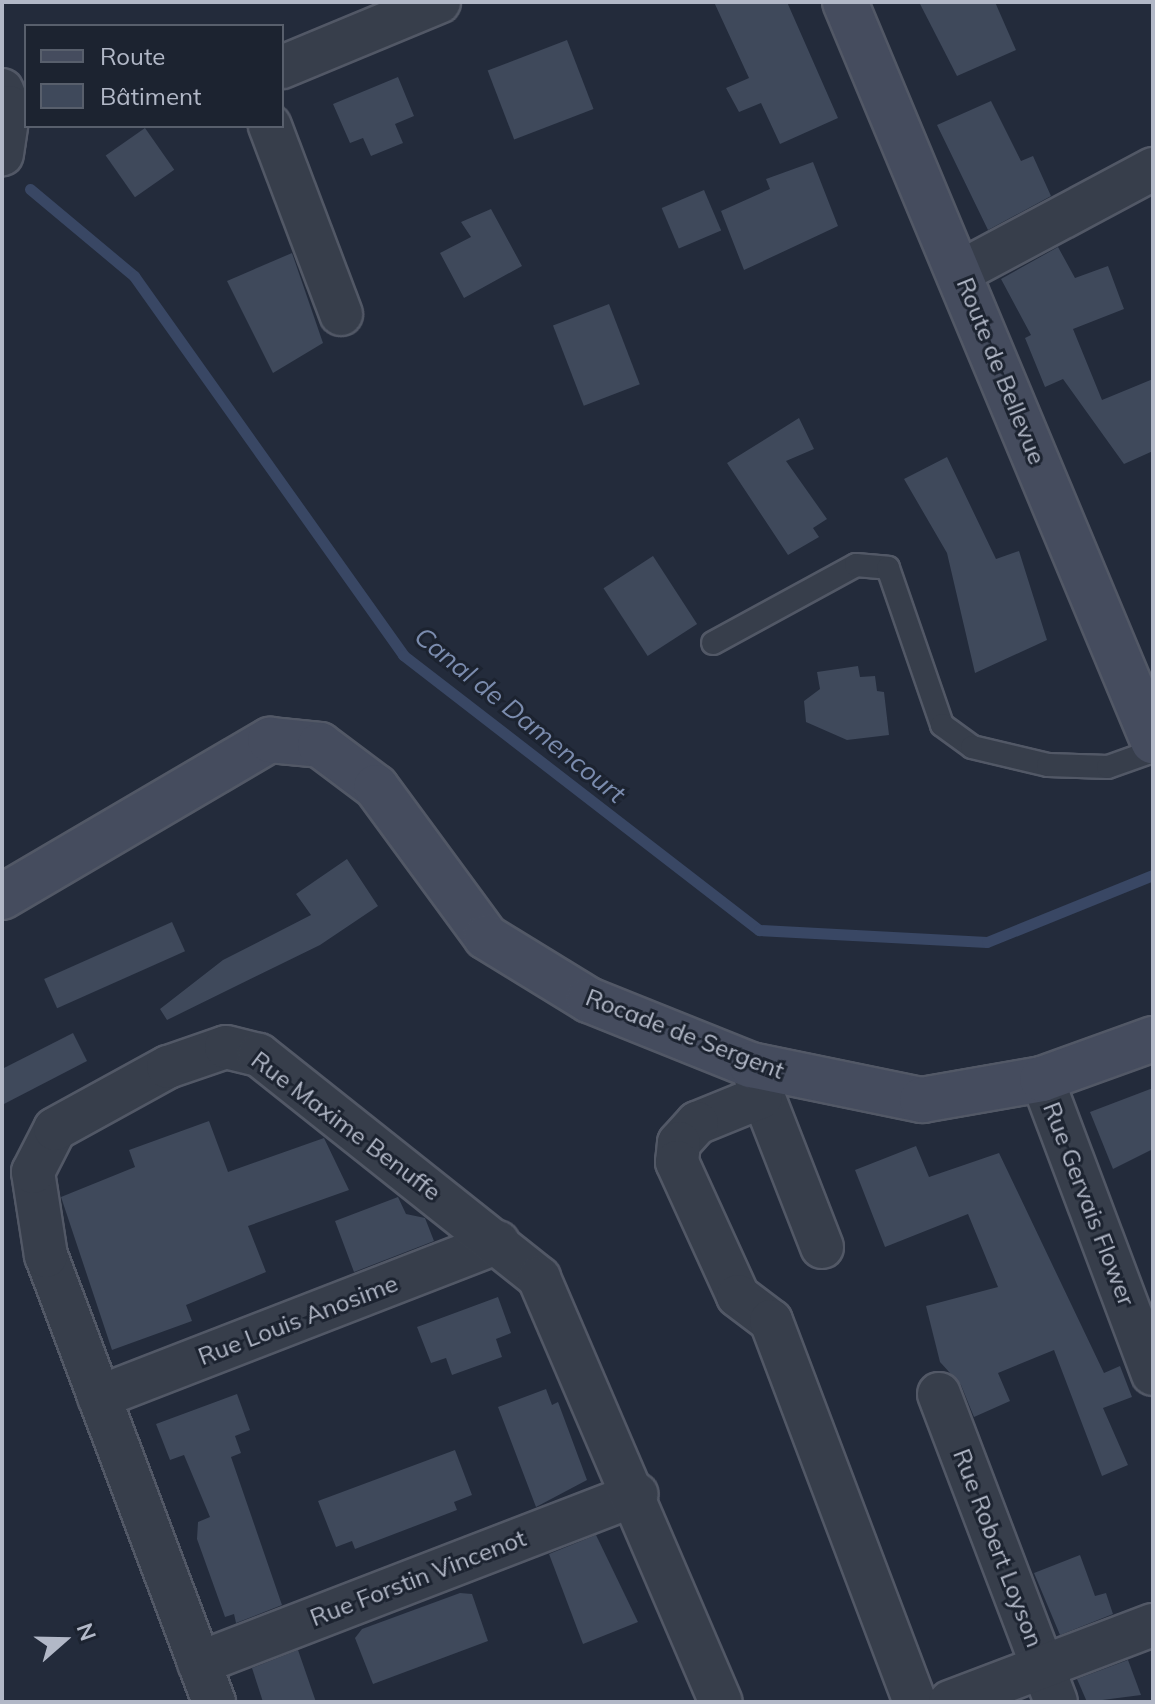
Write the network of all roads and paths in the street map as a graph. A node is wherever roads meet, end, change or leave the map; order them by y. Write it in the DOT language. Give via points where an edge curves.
graph roads {
  1 [pos="439,2"];
  2 [pos="845,2"];
  3 [pos="284,66"];
  4 [pos="2,90"];
  5 [pos="271,128"];
  6 [pos="2,154"];
  7 [pos="1153,169"];
  8 [pos="962,271"];
  9 [pos="341,314"];
  10 [pos="713,643"];
  11 [pos="1153,741"];
  12 [pos="1153,751"];
  13 [pos="2,897"];
  14 [pos="1143,1038"];
  15 [pos="1042,1079"];
  16 [pos="756,1081"];
  17 [pos="498,1242"];
  18 [pos="822,1247"];
  19 [pos="1153,1374"];
  20 [pos="939,1394"];
  21 [pos="99,1397"];
  22 [pos="636,1494"];
  23 [pos="1153,1625"];
  24 [pos="199,1663"];
  25 [pos="1050,1684"];
  26 [pos="214,1702"];
  27 [pos="721,1702"];
  28 [pos="915,1702"];
  29 [pos="950,1702"];
  1 -- 3 [label="street"];
  2 -- 8 [label="main road, Route de Bellevue"];
  4 -- 6 [label="street" via="9,107"];
  5 -- 9 [label="street"];
  7 -- 8 [label="street"];
  8 -- 11 [label="main road, Route de Bellevue"];
  10 -- 12 [label="lane" via="856,565 888,568 942,725 972,747 1048,765 1108,767"];
  13 -- 16 [label="main road, Rocade de Sergent" via="270,740 320,745 376,787 486,937 589,1000"];
  14 -- 15 [label="main road, Rocade de Sergent"];
  15 -- 16 [label="main road, Rocade de Sergent" via="922,1100"];
  15 -- 19 [label="street, Rue Gervais Flower"];
  16 -- 18 [label="street"];
  16 -- 28 [label="street" via="697,1123 679,1143 677,1162 741,1301 771,1321"];
  17 -- 21 [label="street, Rue Louis Anosime"];
  17 -- 21 [label="street, Rue Maxime Benuffe" via="259,1055 226,1047 205,1053 55,1129 33,1172 46,1256"];
  17 -- 22 [label="street, Rue Maxime Benuffe" via="539,1278"];
  20 -- 25 [label="street, Rue Robert Loyson"];
  21 -- 24 [label="street, Rue Maxime Benuffe"];
  22 -- 24 [label="street, Rue Forstin Vincenot"];
  22 -- 27 [label="street, Rue Maxime Benuffe"];
  23 -- 25 [label="street"];
  24 -- 26 [label="street, Rue Maxime Benuffe"];
  25 -- 29 [label="street"];
}
